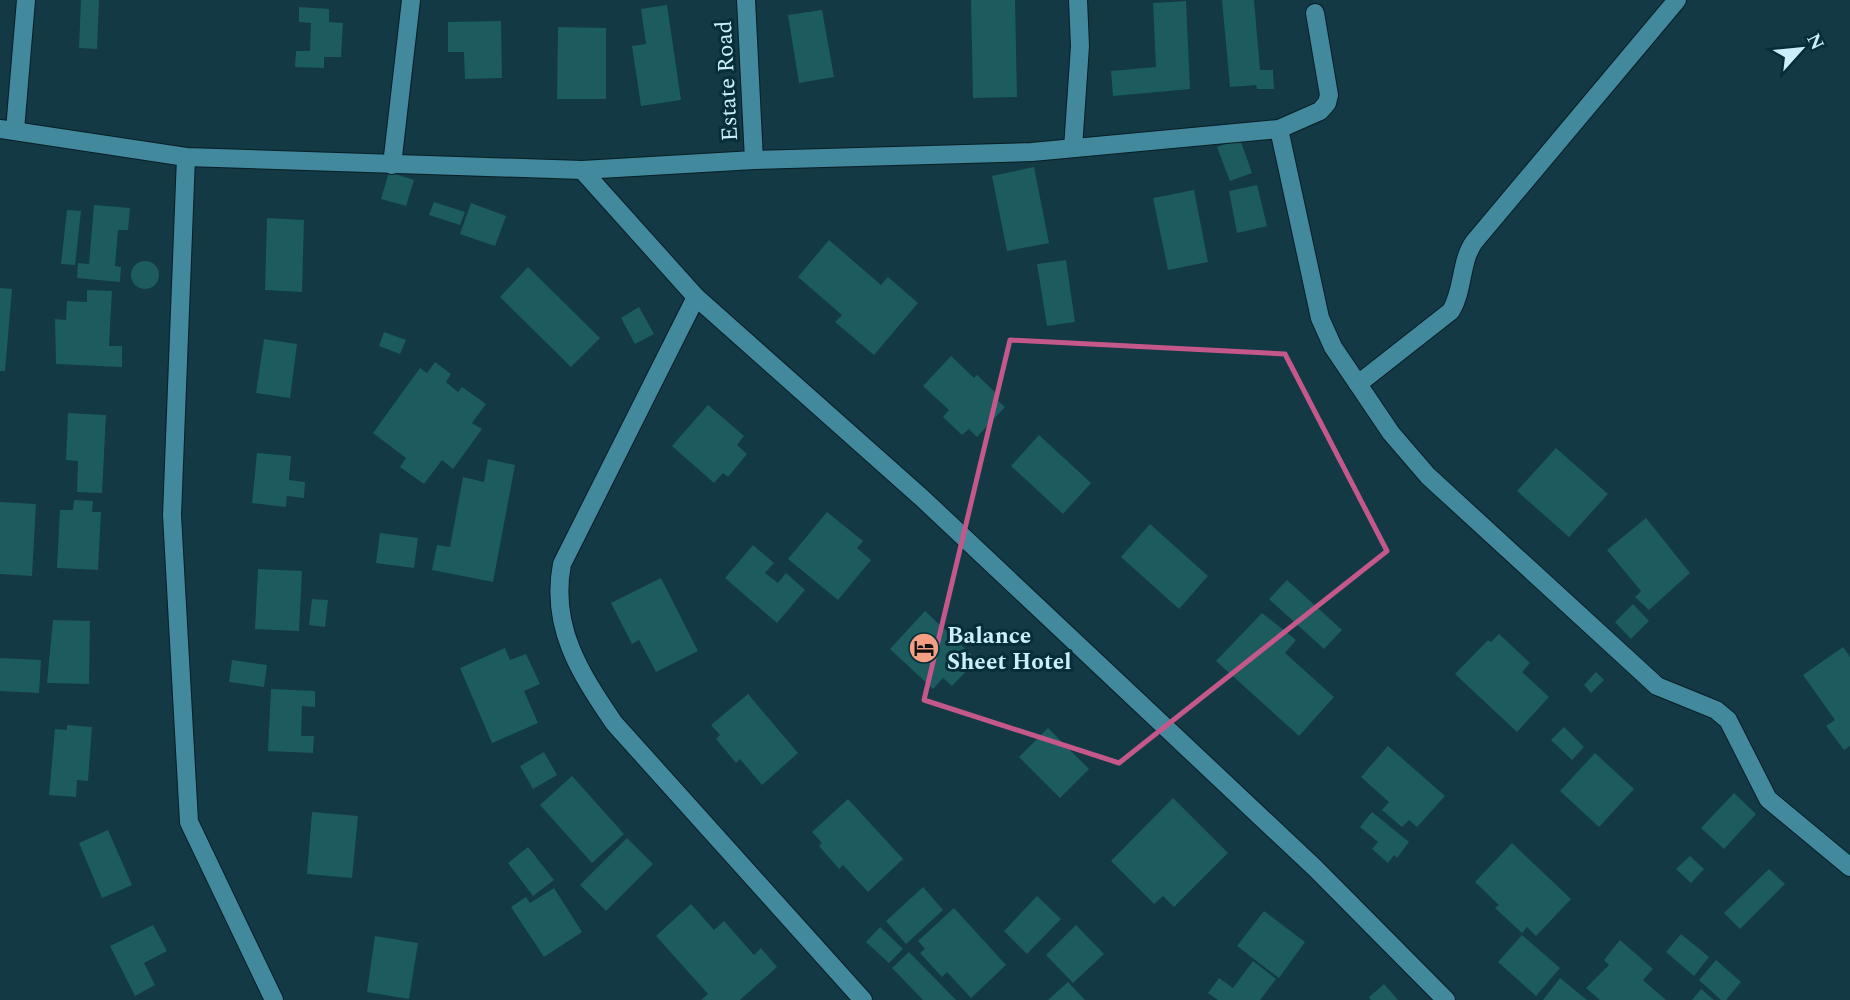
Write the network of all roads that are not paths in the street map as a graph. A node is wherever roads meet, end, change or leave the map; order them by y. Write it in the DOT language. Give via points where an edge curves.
graph roads {
  1 [pos="26,0"];
  2 [pos="411,0"];
  3 [pos="746,0"];
  4 [pos="1078,0"];
  5 [pos="1677,0"];
  6 [pos="1315,13"];
  7 [pos="1279,129"];
  8 [pos="7,130"];
  9 [pos="1073,148"];
  10 [pos="186,157"];
  11 [pos="754,160"];
  12 [pos="392,165"];
  13 [pos="582,170"];
  14 [pos="696,297"];
  15 [pos="1358,384"];
  16 [pos="1850,867"];
  17 [pos="274,1000"];
  18 [pos="863,1000"];
  19 [pos="1446,1000"];
  1 -- 8 [label="street"];
  2 -- 12 [label="street"];
  3 -- 11 [label="street, Estate Road"];
  4 -- 9 [label="street" via="1080,46"];
  5 -- 15 [label="street" via="1474,242 1451,311"];
  6 -- 7 [label="street" via="1328,103"];
  7 -- 9 [label="street"];
  7 -- 15 [label="street" via="1320,318"];
  8 -- 10 [label="street"];
  9 -- 11 [label="street"];
  10 -- 12 [label="street"];
  10 -- 17 [label="street" via="172,515 189,822"];
  11 -- 13 [label="street"];
  12 -- 13 [label="street"];
  13 -- 14 [label="street"];
  14 -- 18 [label="street" via="562,564 557,590 565,637 584,680 614,723"];
  14 -- 19 [label="street" via="932,508 1315,868"];
  15 -- 16 [label="street" via="1428,476 1657,685 1716,710 1728,720 1768,799"];
}
